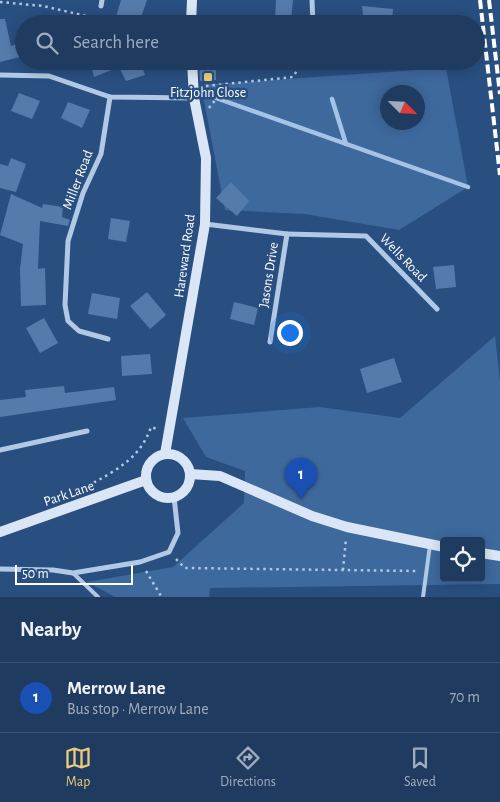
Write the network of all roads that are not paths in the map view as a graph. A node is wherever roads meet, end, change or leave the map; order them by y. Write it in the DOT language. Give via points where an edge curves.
graph roads {
  1 [pos="192,0"];
  2 [pos="312,0"];
  3 [pos="192,15"];
  4 [pos="313,15"];
  5 [pos="193,70"];
  6 [pos="0,76"];
  7 [pos="194,93"];
  8 [pos="110,97"];
  9 [pos="205,224"];
  10 [pos="287,234"];
  11 [pos="437,309"];
  12 [pos="108,339"];
  13 [pos="270,342"];
  14 [pos="87,431"];
  15 [pos="0,450"];
  16 [pos="165,454"];
  17 [pos="190,474"];
  18 [pos="146,480"];
  19 [pos="174,496"];
  20 [pos="0,532"];
  21 [pos="430,545"];
  22 [pos="440,546"];
  23 [pos="485,554"];
  24 [pos="500,556"];
  25 [pos="0,569"];
  26 [pos="73,572"];
  27 [pos="98,597"];
  28 [pos="423,597"];
  1 -- 3 [label="main road"];
  2 -- 4 [label="street"];
  5 -- 7 [label="main road, Hareward Road"];
  6 -- 8 [label="street" via="49,76"];
  7 -- 8 [label="street"];
  7 -- 9 [label="main road, Hareward Road" via="206,158"];
  8 -- 12 [label="street, Miller Road" via="101,154 83,193 68,241 65,305 68,321 79,331"];
  9 -- 10 [label="street, Jasons Drive"];
  9 -- 16 [label="main road, Hareward Road"];
  10 -- 11 [label="street, Wells Road" via="366,236"];
  10 -- 13 [label="street, Jasons Drive"];
  14 -- 15 [label="street"];
  16 -- 17 [label="main road" via="179,456"];
  16 -- 18 [label="main road" via="152,460"];
  17 -- 19 [label="main road" via="183,492"];
  17 -- 21 [label="main road" via="220,476 312,516"];
  18 -- 19 [label="main road" via="153,492 160,496"];
  18 -- 20 [label="main road, Park Lane"];
  19 -- 26 [label="street" via="178,533 169,552 140,562"];
  21 -- 22 [label="main road"];
  21 -- 28 [label="lane"];
  23 -- 24 [label="main road"];
  25 -- 26 [label="street"];
  26 -- 27 [label="lane"];
}
